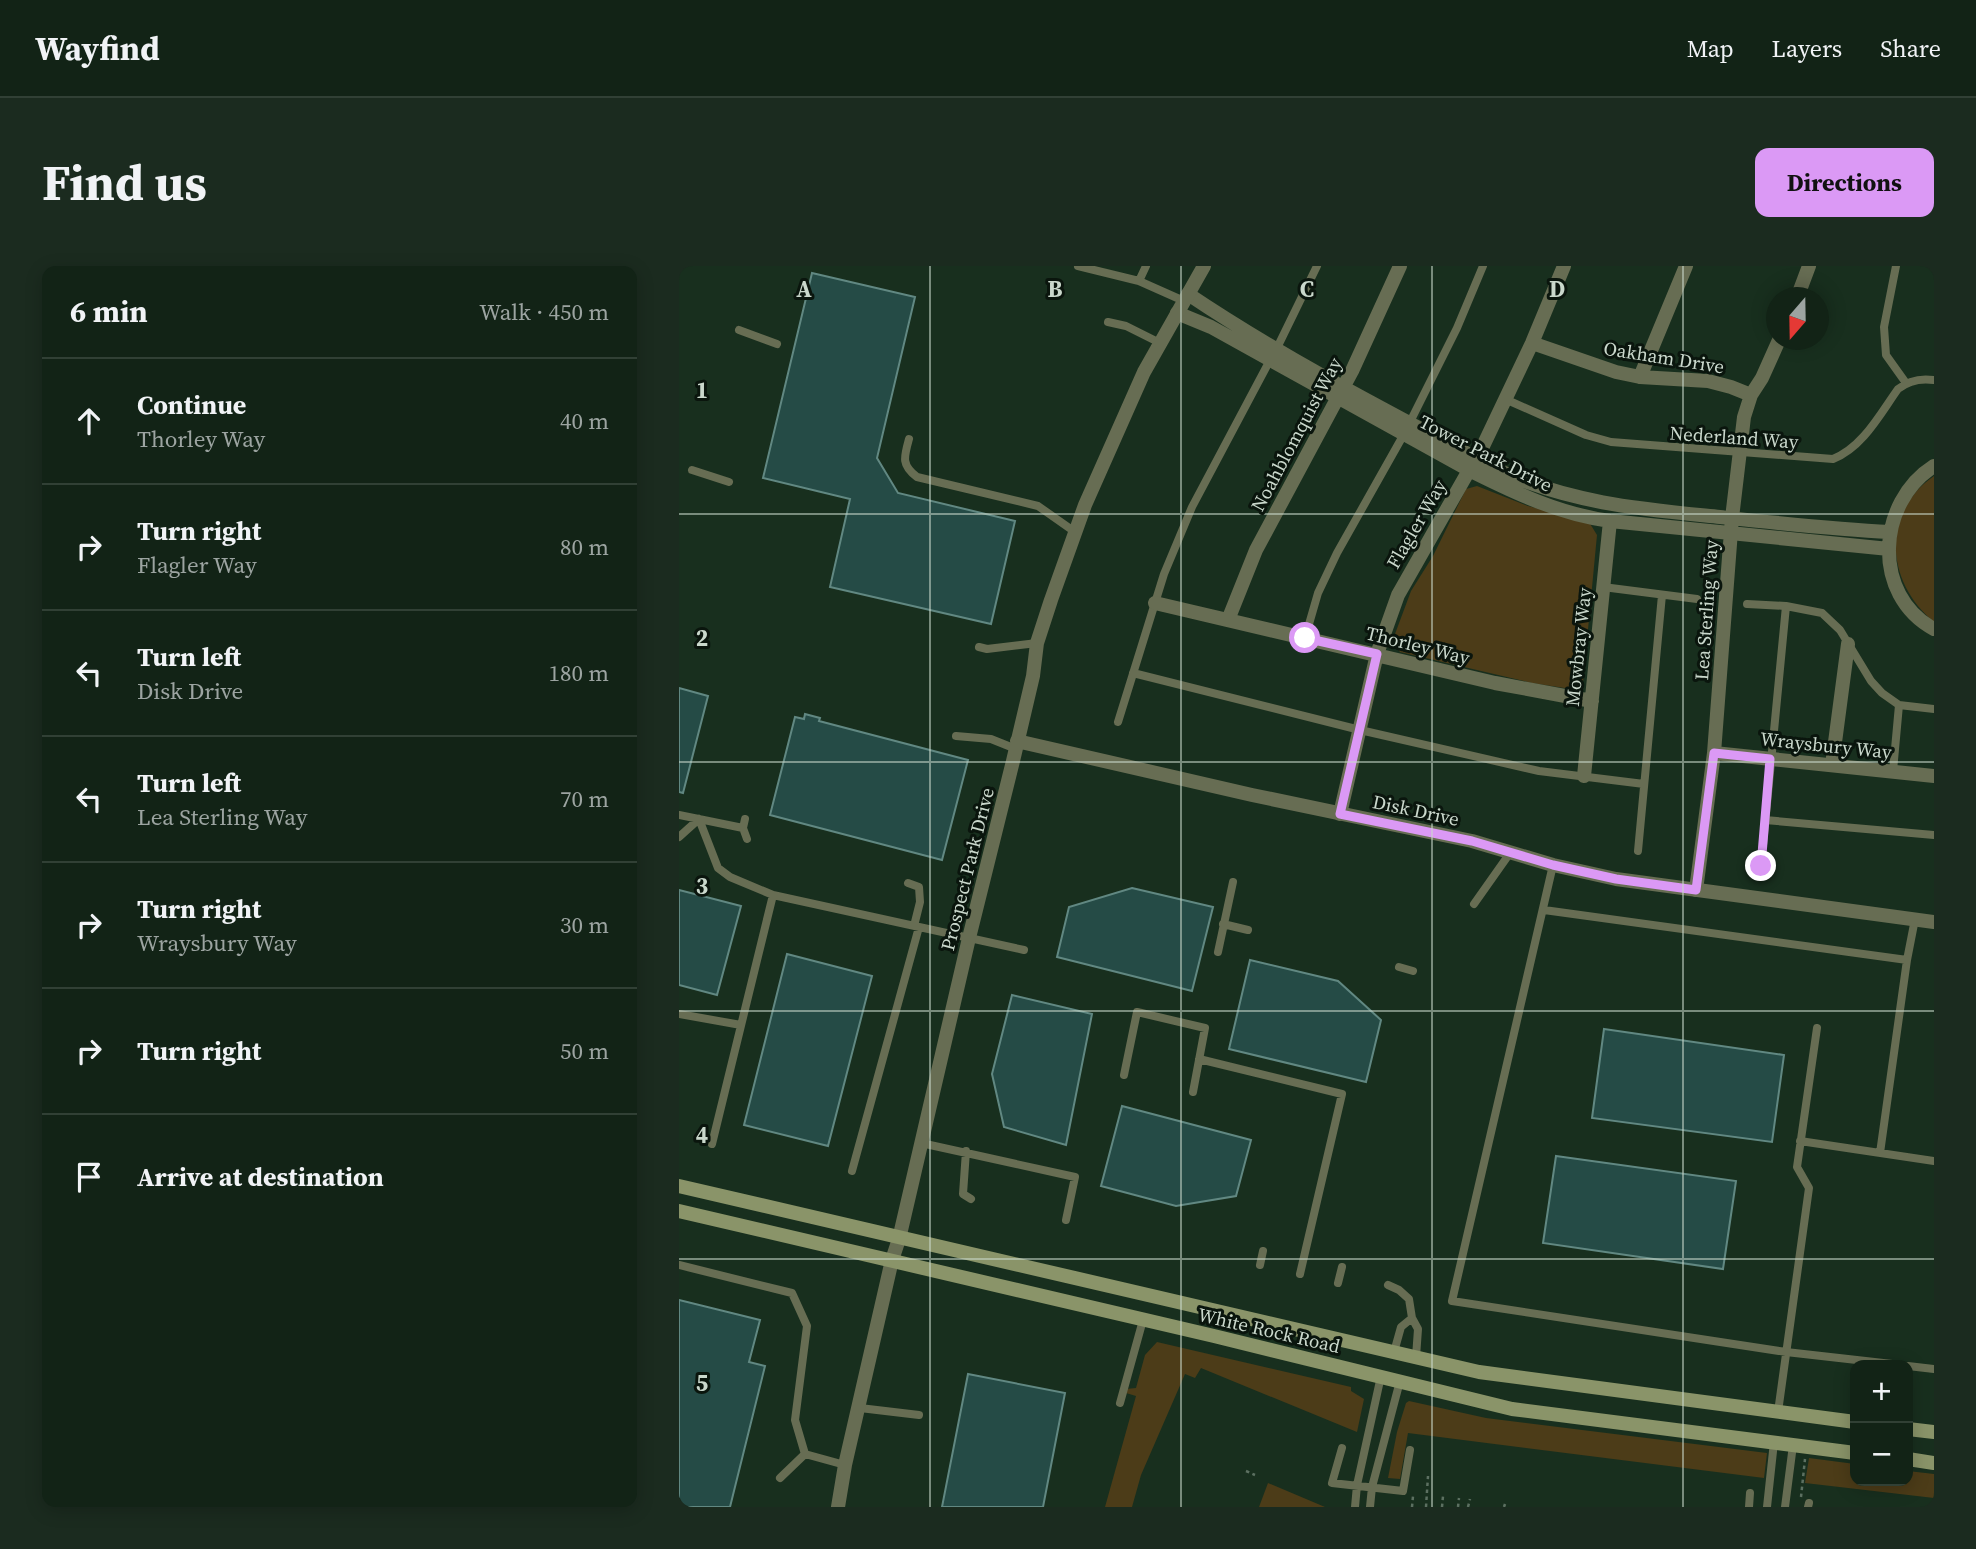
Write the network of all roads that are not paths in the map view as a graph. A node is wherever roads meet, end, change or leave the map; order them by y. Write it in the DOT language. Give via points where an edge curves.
graph roads {
  1 [pos="1078,266"];
  2 [pos="1146,266"];
  3 [pos="1204,266"];
  4 [pos="1317,266"];
  5 [pos="1400,266"];
  6 [pos="1483,266"];
  7 [pos="1564,266"];
  8 [pos="1686,266"];
  9 [pos="1809,266"];
  10 [pos="1896,266"];
  11 [pos="1139,281"];
  12 [pos="1801,287"];
  13 [pos="1183,302"];
  14 [pos="1108,322"];
  15 [pos="739,330"];
  16 [pos="1160,343"];
  17 [pos="1532,343"];
  18 [pos="777,344"];
  19 [pos="1774,350"];
  20 [pos="1274,354"];
  21 [pos="1640,377"];
  22 [pos="1934,380"];
  23 [pos="1906,383"];
  24 [pos="1341,391"];
  25 [pos="1751,395"];
  26 [pos="1505,399"];
  27 [pos="1407,428"];
  28 [pos="909,439"];
  29 [pos="1739,452"];
  30 [pos="1472,464"];
  31 [pos="1934,466"];
  32 [pos="692,470"];
  33 [pos="729,482"];
  34 [pos="1610,522"];
  35 [pos="1731,525"];
  36 [pos="1075,532"];
  37 [pos="1890,532"];
  38 [pos="1889,550"];
  39 [pos="1603,587"];
  40 [pos="1662,595"];
  41 [pos="1697,599"];
  42 [pos="1155,603"];
  43 [pos="1747,604"];
  44 [pos="1786,606"];
  45 [pos="1228,620"];
  46 [pos="1934,629"];
  47 [pos="1305,638"];
  48 [pos="1037,643"];
  49 [pos="1848,644"];
  50 [pos="979,647"];
  51 [pos="1377,654"];
  52 [pos="1133,673"];
  53 [pos="1592,701"];
  54 [pos="1899,705"];
  55 [pos="1934,709"];
  56 [pos="1118,722"];
  57 [pos="1360,730"];
  58 [pos="956,736"];
  59 [pos="1016,745"];
  60 [pos="1714,753"];
  61 [pos="1770,759"];
  62 [pos="1832,765"];
  63 [pos="1893,772"];
  64 [pos="1584,776"];
  65 [pos="1934,776"];
  66 [pos="1644,784"];
  67 [pos="1340,814"];
  68 [pos="679,815"];
  69 [pos="699,819"];
  70 [pos="1765,820"];
  71 [pos="1934,835"];
  72 [pos="679,837"];
  73 [pos="747,839"];
  74 [pos="1638,851"];
  75 [pos="1510,853"];
  76 [pos="1553,865"];
  77 [pos="1761,866"];
  78 [pos="1233,882"];
  79 [pos="908,883"];
  80 [pos="1696,890"];
  81 [pos="773,895"];
  82 [pos="1474,904"];
  83 [pos="1545,910"];
  84 [pos="1915,919"];
  85 [pos="1934,922"];
  86 [pos="1223,924"];
  87 [pos="916,927"];
  88 [pos="1248,930"];
  89 [pos="969,939"];
  90 [pos="1024,950"];
  91 [pos="1218,952"];
  92 [pos="1907,960"];
  93 [pos="1399,967"];
  94 [pos="1413,971"];
  95 [pos="679,1014"];
  96 [pos="741,1026"];
  97 [pos="1817,1028"];
  98 [pos="1199,1059"];
  99 [pos="1124,1075"];
  100 [pos="1193,1092"];
  101 [pos="1800,1140"];
  102 [pos="921,1143"];
  103 [pos="712,1144"];
  104 [pos="966,1151"];
  105 [pos="1880,1153"];
  106 [pos="1934,1161"];
  107 [pos="852,1171"];
  108 [pos="679,1186"];
  109 [pos="971,1199"];
  110 [pos="679,1211"];
  111 [pos="1066,1220"];
  112 [pos="899,1239"];
  113 [pos="1263,1251"];
  114 [pos="891,1260"];
  115 [pos="679,1265"];
  116 [pos="1260,1265"];
  117 [pos="1342,1267"];
  118 [pos="1300,1274"];
  119 [pos="1338,1283"];
  120 [pos="1388,1285"];
  121 [pos="1412,1318"];
  122 [pos="1143,1320"];
  123 [pos="1394,1352"];
  124 [pos="1786,1352"];
  125 [pos="1416,1357"];
  126 [pos="1857,1360"];
  127 [pos="1913,1367"];
  128 [pos="1934,1369"];
  129 [pos="1381,1376"];
  130 [pos="1401,1381"];
  131 [pos="1120,1403"];
  132 [pos="860,1408"];
  133 [pos="1778,1412"];
  134 [pos="919,1415"];
  135 [pos="1850,1421"];
  136 [pos="1913,1430"];
  137 [pos="1934,1432"];
  138 [pos="1774,1442"];
  139 [pos="1793,1445"];
  140 [pos="1342,1448"];
  141 [pos="1410,1450"];
  142 [pos="1850,1451"];
  143 [pos="805,1454"];
  144 [pos="1913,1460"];
  145 [pos="1934,1462"];
  146 [pos="845,1465"];
  147 [pos="780,1478"];
  148 [pos="1357,1485"];
  149 [pos="1372,1487"];
  150 [pos="1751,1493"];
  151 [pos="838,1507"];
  152 [pos="1355,1507"];
  153 [pos="1370,1507"];
  154 [pos="1749,1507"];
  155 [pos="1767,1507"];
  156 [pos="1785,1507"];
  1 -- 11 [label="lane"];
  2 -- 11 [label="lane"];
  3 -- 13 [label="street, Prospect Park Drive"];
  4 -- 20 [label="lane"];
  5 -- 24 [label="street, Noahblomquist Way"];
  6 -- 27 [label="lane"];
  7 -- 17 [label="street, Flagler Way"];
  8 -- 21 [label="street"];
  9 -- 12 [label="street"];
  10 -- 23 [label="lane" via="1884,327 1886,355"];
  11 -- 13 [label="lane"];
  13 -- 16 [label="street, Prospect Park Drive"];
  13 -- 20 [label="street, Tower Park Drive" via="1220,315"];
  13 -- 20 [label="street, Tower Park Drive" via="1211,327"];
  14 -- 16 [label="lane"];
  15 -- 18 [label="lane"];
  16 -- 36 [label="street, Prospect Park Drive"];
  17 -- 21 [label="street, Oakham Drive"];
  17 -- 26 [label="street, Flagler Way"];
  19 -- 25 [label="street, Lea Sterling Way"];
  20 -- 24 [label="street, Tower Park Drive"];
  20 -- 42 [label="lane" via="1192,508"];
  21 -- 25 [label="street, Oakham Drive" via="1708,381"];
  22 -- 23 [label="lane"];
  23 -- 29 [label="lane, Nederland Way" via="1844,455 1812,459"];
  24 -- 27 [label="street, Tower Park Drive"];
  24 -- 45 [label="street, Noahblomquist Way" via="1256,550"];
  25 -- 29 [label="street, Lea Sterling Way"];
  26 -- 29 [label="lane, Nederland Way" via="1611,442"];
  26 -- 30 [label="street, Flagler Way"];
  27 -- 30 [label="street, Tower Park Drive"];
  27 -- 47 [label="lane" via="1337,553 1318,593"];
  28 -- 36 [label="lane" via="904,459 917,477 1038,506"];
  29 -- 35 [label="street, Lea Sterling Way"];
  30 -- 34 [label="street, Tower Park Drive" via="1545,505"];
  30 -- 35 [label="street, Tower Park Drive" via="1589,501"];
  30 -- 51 [label="street, Flagler Way" via="1398,595"];
  31 -- 37 [label="street" via="1904,494"];
  32 -- 33 [label="lane"];
  34 -- 35 [label="street, Tower Park Drive"];
  34 -- 39 [label="street, Mowbray Way"];
  35 -- 37 [label="street, Tower Park Drive"];
  35 -- 38 [label="street, Tower Park Drive"];
  35 -- 60 [label="street, Lea Sterling Way"];
  36 -- 48 [label="street, Prospect Park Drive"];
  37 -- 38 [label="street"];
  38 -- 46 [label="street" via="1891,573 1899,591 1911,611"];
  39 -- 40 [label="lane"];
  39 -- 53 [label="street, Mowbray Way"];
  40 -- 41 [label="lane"];
  40 -- 66 [label="lane"];
  42 -- 45 [label="street, Thorley Way"];
  42 -- 52 [label="lane"];
  43 -- 44 [label="lane"];
  44 -- 49 [label="lane" via="1828,617"];
  44 -- 61 [label="lane"];
  45 -- 47 [label="street, Thorley Way"];
  47 -- 51 [label="street, Thorley Way"];
  48 -- 50 [label="lane"];
  48 -- 59 [label="street, Prospect Park Drive"];
  49 -- 54 [label="lane" via="1875,686"];
  49 -- 62 [label="street"];
  51 -- 53 [label="street, Thorley Way"];
  51 -- 57 [label="street, Flagler Way"];
  52 -- 56 [label="lane"];
  52 -- 57 [label="lane"];
  53 -- 64 [label="street, Mowbray Way"];
  54 -- 55 [label="lane"];
  54 -- 63 [label="lane"];
  57 -- 64 [label="lane" via="1539,771"];
  57 -- 67 [label="street, Flagler Way"];
  58 -- 59 [label="lane"];
  59 -- 67 [label="street, Disk Drive"];
  59 -- 89 [label="street, Prospect Park Drive"];
  60 -- 61 [label="street, Wraysbury Way"];
  60 -- 80 [label="street, Lea Sterling Way"];
  61 -- 62 [label="street, Wraysbury Way"];
  61 -- 70 [label="lane"];
  62 -- 63 [label="street, Wraysbury Way"];
  63 -- 65 [label="street, Wraysbury Way"];
  64 -- 66 [label="lane"];
  66 -- 74 [label="lane"];
  67 -- 75 [label="street, Disk Drive"];
  68 -- 69 [label="lane"];
  69 -- 72 [label="lane"];
  69 -- 73 [label="lane" via="744,823"];
  69 -- 81 [label="lane" via="717,868"];
  70 -- 71 [label="lane"];
  70 -- 77 [label="lane"];
  75 -- 76 [label="street, Disk Drive"];
  75 -- 82 [label="lane"];
  76 -- 80 [label="street, Disk Drive"];
  76 -- 83 [label="lane"];
  78 -- 86 [label="lane"];
  79 -- 87 [label="lane" via="919,887"];
  80 -- 84 [label="street, Disk Drive"];
  81 -- 87 [label="lane"];
  81 -- 96 [label="lane"];
  83 -- 92 [label="lane"];
  83 -- 124 [label="lane" via="1452,1301"];
  84 -- 85 [label="street, Disk Drive"];
  84 -- 92 [label="lane"];
  86 -- 88 [label="lane"];
  86 -- 91 [label="lane"];
  87 -- 89 [label="lane"];
  87 -- 107 [label="lane"];
  89 -- 90 [label="lane"];
  89 -- 102 [label="street, Prospect Park Drive"];
  92 -- 105 [label="lane"];
  93 -- 94 [label="lane"];
  95 -- 96 [label="lane"];
  96 -- 103 [label="lane"];
  97 -- 101 [label="lane"];
  98 -- 99 [label="lane" via="1205,1028 1137,1012"];
  98 -- 100 [label="lane"];
  98 -- 118 [label="lane" via="1342,1094"];
  101 -- 105 [label="lane"];
  101 -- 124 [label="lane" via="1797,1167 1809,1188"];
  102 -- 104 [label="lane"];
  102 -- 112 [label="street, Prospect Park Drive"];
  104 -- 109 [label="lane" via="963,1194"];
  104 -- 111 [label="lane" via="1075,1177"];
  105 -- 106 [label="lane"];
  108 -- 112 [label="main road, White Rock Road"];
  110 -- 114 [label="main road, White Rock Road"];
  112 -- 114 [label="street, Prospect Park Drive"];
  112 -- 123 [label="main road, White Rock Road"];
  113 -- 116 [label="lane"];
  114 -- 122 [label="main road, White Rock Road"];
  114 -- 132 [label="street, Prospect Park Drive"];
  115 -- 143 [label="lane" via="792,1293 807,1326 795,1420"];
  117 -- 119 [label="lane"];
  120 -- 121 [label="lane" via="1409,1299"];
  121 -- 123 [label="lane" via="1401,1327"];
  121 -- 125 [label="lane" via="1417,1329"];
  122 -- 129 [label="main road, White Rock Road"];
  122 -- 131 [label="lane"];
  123 -- 125 [label="main road, White Rock Road"];
  124 -- 126 [label="lane"];
  124 -- 133 [label="lane"];
  125 -- 133 [label="main road, White Rock Road" via="1496,1375"];
  127 -- 128 [label="lane"];
  129 -- 130 [label="main road, White Rock Road"];
  129 -- 148 [label="lane"];
  130 -- 138 [label="main road, White Rock Road" via="1512,1409"];
  130 -- 149 [label="lane"];
  132 -- 134 [label="lane"];
  132 -- 146 [label="street, Prospect Park Drive"];
  133 -- 135 [label="main road, White Rock Road"];
  136 -- 137 [label="main road"];
  138 -- 139 [label="main road, White Rock Road"];
  138 -- 155 [label="lane"];
  139 -- 142 [label="main road, White Rock Road"];
  139 -- 156 [label="lane"];
  140 -- 148 [label="lane" via="1332,1483"];
  141 -- 149 [label="lane" via="1403,1491"];
  143 -- 146 [label="lane"];
  143 -- 147 [label="lane"];
  144 -- 145 [label="main road"];
  146 -- 151 [label="street, Prospect Park Drive"];
  148 -- 149 [label="lane"];
  148 -- 152 [label="lane"];
  149 -- 153 [label="lane"];
  150 -- 154 [label="lane"];
}
